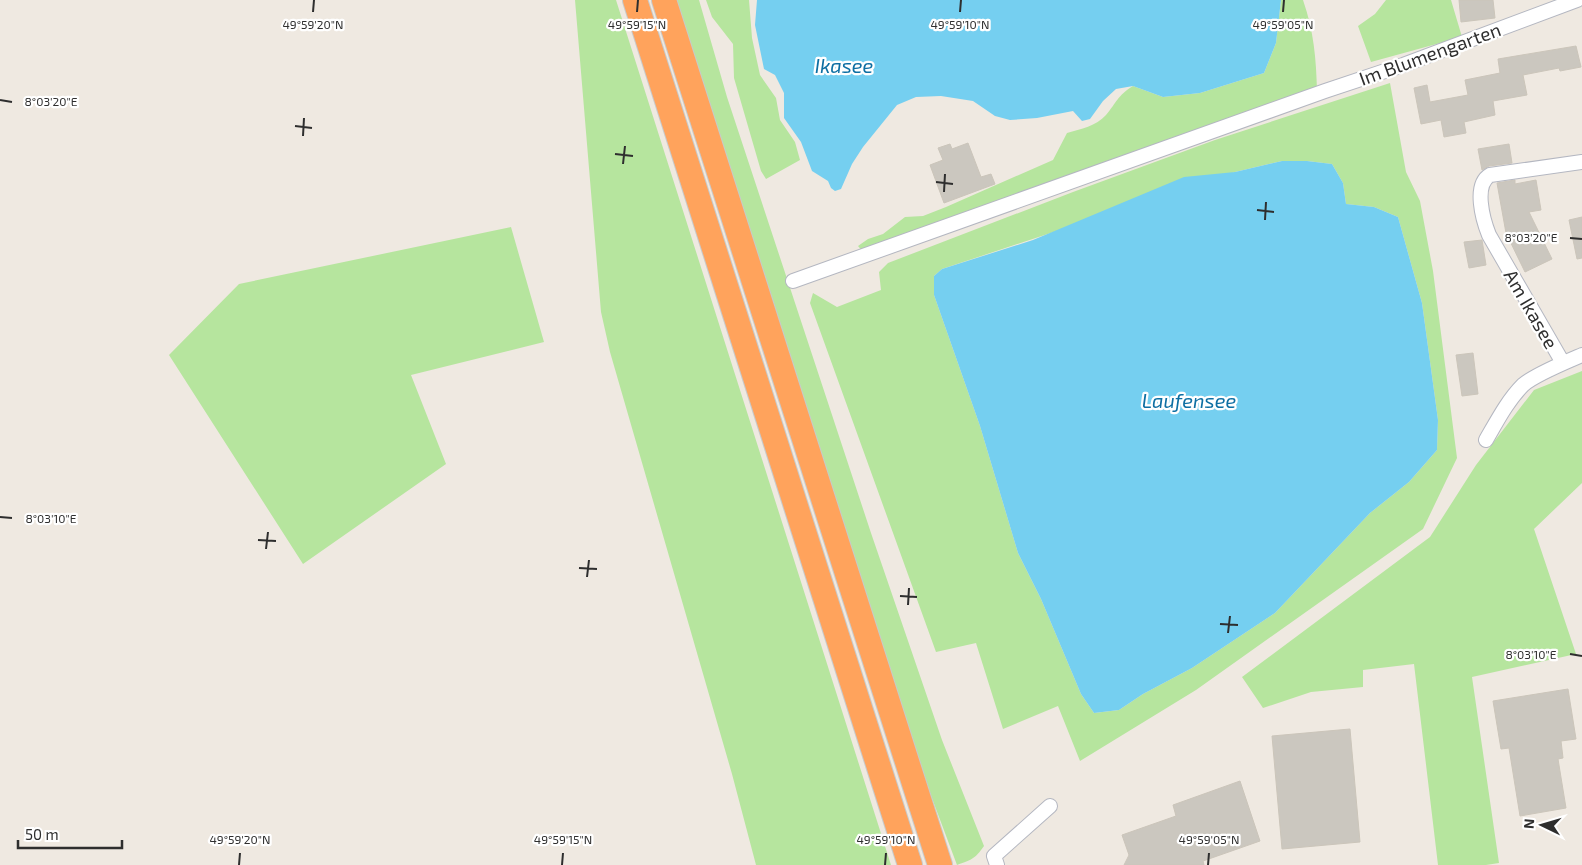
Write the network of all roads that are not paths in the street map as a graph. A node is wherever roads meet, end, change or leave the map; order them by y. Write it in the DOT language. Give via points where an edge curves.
graph roads {
  1 [pos="635,0"];
  2 [pos="664,0"];
  3 [pos="1577,0"];
  4 [pos="1582,162"];
  5 [pos="793,281"];
  6 [pos="1582,355"];
  7 [pos="1563,363"];
  8 [pos="1486,440"];
  9 [pos="1050,806"];
  10 [pos="910,865"];
  11 [pos="940,865"];
  12 [pos="997,865"];
  1 -- 10 [label="highway"];
  2 -- 11 [label="highway"];
  3 -- 5 [label="street, Im Blumengarten"];
  4 -- 7 [label="street, Am Ikasee" via="1490,175 1480,190 1489,235"];
  6 -- 7 [label="street, Am Ikasee"];
  7 -- 8 [label="street, Am Ikasee" via="1524,384"];
  9 -- 12 [label="street" via="994,856"];
}
